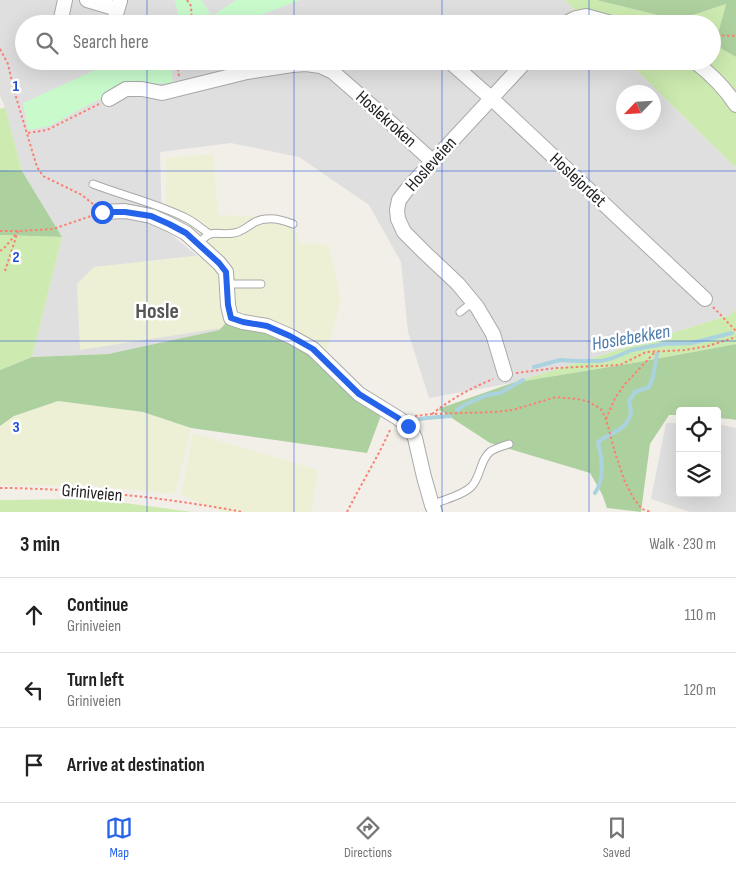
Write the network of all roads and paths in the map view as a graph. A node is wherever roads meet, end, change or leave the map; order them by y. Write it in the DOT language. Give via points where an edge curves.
graph roads {
  1 [pos="65,0"];
  2 [pos="87,0"];
  3 [pos="187,0"];
  4 [pos="118,4"];
  5 [pos="62,15"];
  6 [pos="192,15"];
  7 [pos="721,35"];
  8 [pos="736,36"];
  9 [pos="0,50"];
  10 [pos="260,70"];
  11 [pos="329,70"];
  12 [pos="460,70"];
  13 [pos="517,70"];
  14 [pos="706,70"];
  15 [pos="491,98"];
  16 [pos="109,99"];
  17 [pos="736,105"];
  18 [pos="28,133"];
  19 [pos="432,161"];
  20 [pos="93,184"];
  21 [pos="120,194"];
  22 [pos="102,212"];
  23 [pos="125,212"];
  24 [pos="293,224"];
  25 [pos="0,231"];
  26 [pos="18,231"];
  27 [pos="209,234"];
  28 [pos="199,244"];
  29 [pos="0,251"];
  30 [pos="5,272"];
  31 [pos="227,284"];
  32 [pos="261,284"];
  33 [pos="705,299"];
  34 [pos="473,302"];
  35 [pos="460,312"];
  36 [pos="736,330"];
  37 [pos="736,337"];
  38 [pos="656,351"];
  39 [pos="505,374"];
  40 [pos="398,418"];
  41 [pos="606,419"];
  42 [pos="510,444"];
  43 [pos="0,488"];
  44 [pos="434,508"];
  45 [pos="243,512"];
  46 [pos="347,512"];
  47 [pos="652,512"];
  1 -- 5 [label="street"];
  2 -- 4 [label="street"];
  3 -- 6 [label="path"];
  7 -- 8 [label="path"];
  9 -- 18 [label="path" via="8,64"];
  10 -- 16 [label="street, Hoslekroken" via="162,93 126,89"];
  11 -- 19 [label="street, Hoslekroken"];
  12 -- 15 [label="street, Hoslejordet"];
  13 -- 15 [label="street, Hosleveien"];
  14 -- 17 [label="street"];
  15 -- 19 [label="street, Hosleveien"];
  15 -- 33 [label="street, Hoslejordet"];
  16 -- 18 [label="path" via="47,130"];
  18 -- 22 [label="path" via="37,167 43,176 82,195"];
  19 -- 34 [label="street, Hosleveien" via="399,200 398,219 404,232"];
  20 -- 21 [label="lane"];
  21 -- 23 [label="lane"];
  21 -- 27 [label="lane" via="150,202 187,219"];
  22 -- 23 [label="street"];
  22 -- 26 [label="path" via="54,228"];
  23 -- 28 [label="street" via="151,216 186,233"];
  24 -- 27 [label="lane" via="280,219 264,219 234,233"];
  25 -- 26 [label="path"];
  26 -- 29 [label="path"];
  26 -- 30 [label="path"];
  27 -- 28 [label="lane"];
  28 -- 31 [label="street" via="226,272"];
  31 -- 32 [label="lane"];
  31 -- 40 [label="street" via="231,318 267,326 313,349 359,394"];
  33 -- 36 [label="path"];
  34 -- 35 [label="lane"];
  34 -- 39 [label="street, Hosleveien" via="493,334"];
  37 -- 38 [label="path" via="708,346"];
  38 -- 39 [label="path" via="646,352 620,365"];
  38 -- 41 [label="path" via="625,384"];
  39 -- 41 [label="path" via="475,386 432,414 514,410 556,397 587,401 601,409"];
  40 -- 44 [label="street" via="415,438"];
  40 -- 46 [label="path"];
  41 -- 47 [label="path" via="625,482 636,503"];
  42 -- 44 [label="lane" via="488,454 470,488"];
  43 -- 45 [label="path, Griniveien" via="90,492 189,502"];
}
